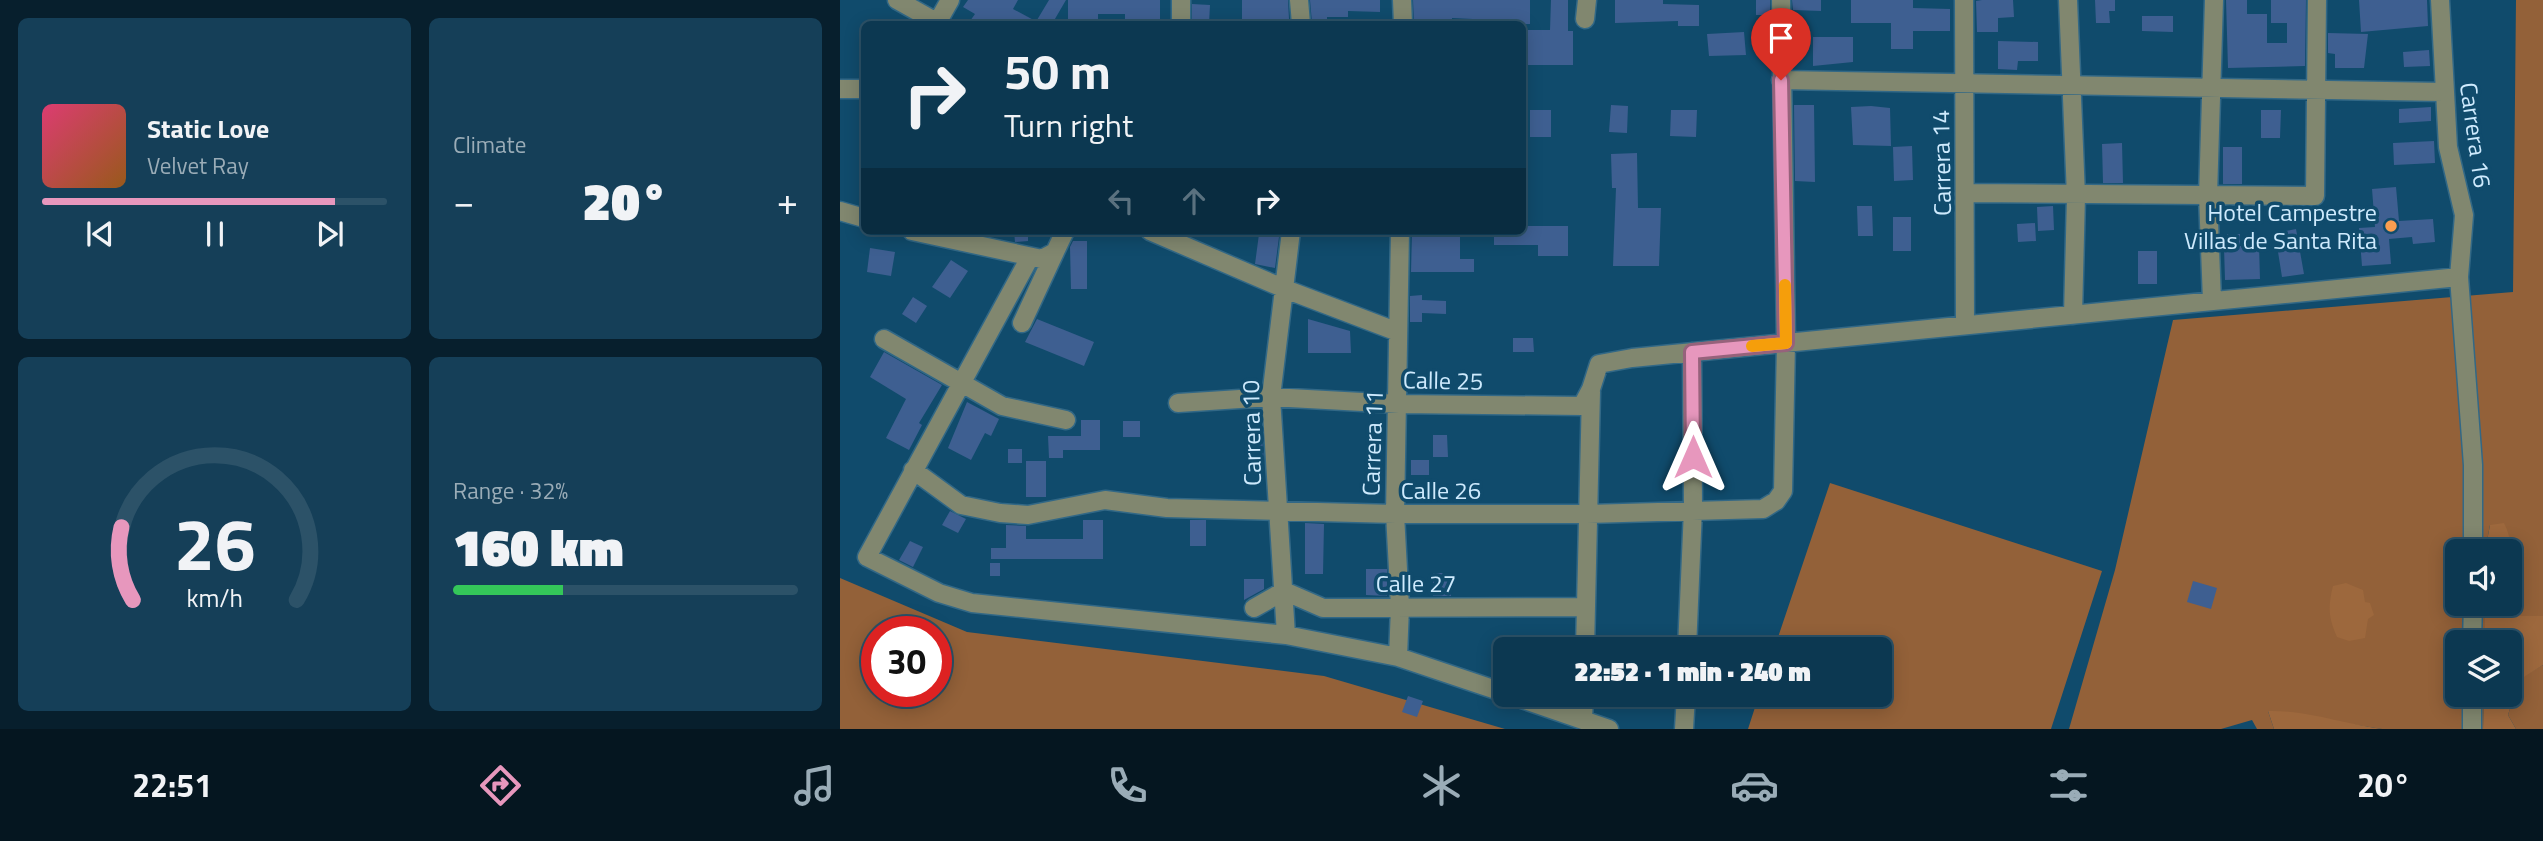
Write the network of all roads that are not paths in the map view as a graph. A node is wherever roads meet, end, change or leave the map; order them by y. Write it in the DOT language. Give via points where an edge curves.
graph roads {
  1 [pos="897,0"];
  2 [pos="950,0"];
  3 [pos="1181,0"];
  4 [pos="1299,0"];
  5 [pos="1402,0"];
  6 [pos="1587,0"];
  7 [pos="1781,0"];
  8 [pos="1964,0"];
  9 [pos="2068,0"];
  10 [pos="2214,0"];
  11 [pos="2317,0"];
  12 [pos="2440,0"];
  13 [pos="1585,19"];
  14 [pos="934,21"];
  15 [pos="940,21"];
  16 [pos="1181,21"];
  17 [pos="1301,21"];
  18 [pos="1403,21"];
  19 [pos="1781,80"];
  20 [pos="1964,84"];
  21 [pos="2074,86"];
  22 [pos="2214,88"];
  23 [pos="840,89"];
  24 [pos="861,89"];
  25 [pos="2317,90"];
  26 [pos="2443,92"];
  27 [pos="1966,193"];
  28 [pos="2076,196"];
  29 [pos="2208,196"];
  30 [pos="840,211"];
  31 [pos="861,217"];
  32 [pos="929,235"];
  33 [pos="1063,235"];
  34 [pos="1159,235"];
  35 [pos="1291,235"];
  36 [pos="1400,235"];
  37 [pos="1055,252"];
  38 [pos="1029,259"];
  39 [pos="2459,277"];
  40 [pos="1284,289"];
  41 [pos="2212,301"];
  42 [pos="2073,315"];
  43 [pos="1022,323"];
  44 [pos="1965,325"];
  45 [pos="1398,332"];
  46 [pos="884,339"];
  47 [pos="1786,343"];
  48 [pos="1692,352"];
  49 [pos="962,383"];
  50 [pos="1591,389"];
  51 [pos="1271,397"];
  52 [pos="1178,402"];
  53 [pos="1399,404"];
  54 [pos="1066,420"];
  55 [pos="913,470"];
  56 [pos="1693,509"];
  57 [pos="1277,510"];
  58 [pos="1395,514"];
  59 [pos="1588,514"];
  60 [pos="2473,539"];
  61 [pos="1284,591"];
  62 [pos="1400,607"];
  63 [pos="1586,607"];
  64 [pos="1254,608"];
  65 [pos="1286,635"];
  66 [pos="1585,637"];
  67 [pos="1688,637"];
  68 [pos="1398,657"];
  69 [pos="1493,689"];
  70 [pos="1545,707"];
  71 [pos="1584,707"];
  72 [pos="1685,707"];
  73 [pos="2472,707"];
  74 [pos="1583,720"];
  75 [pos="1609,729"];
  76 [pos="1684,729"];
  77 [pos="2472,729"];
  1 -- 14 [label="street"];
  2 -- 15 [label="street"];
  3 -- 16 [label="street"];
  4 -- 17 [label="street"];
  5 -- 18 [label="street"];
  6 -- 13 [label="street"];
  7 -- 19 [label="street, Calle 26"];
  8 -- 20 [label="street, Carrera 14"];
  9 -- 21 [label="street"];
  10 -- 22 [label="street"];
  11 -- 25 [label="street"];
  12 -- 26 [label="street, Carrera 16"];
  19 -- 20 [label="street"];
  19 -- 47 [label="street, Calle 26"];
  20 -- 21 [label="street"];
  20 -- 27 [label="street, Carrera 14"];
  21 -- 22 [label="street"];
  21 -- 28 [label="street"];
  22 -- 25 [label="street"];
  22 -- 29 [label="street"];
  23 -- 24 [label="street"];
  25 -- 26 [label="street"];
  25 -- 29 [label="street" via="2315,196"];
  26 -- 39 [label="street, Carrera 16" via="2448,147 2463,215"];
  27 -- 28 [label="street"];
  27 -- 44 [label="street, Carrera 14"];
  28 -- 29 [label="street"];
  28 -- 42 [label="street"];
  29 -- 41 [label="street"];
  30 -- 31 [label="street"];
  32 -- 38 [label="street"];
  33 -- 37 [label="street"];
  34 -- 40 [label="street"];
  35 -- 40 [label="street, Carrera 10"];
  36 -- 45 [label="street, Carrera 11"];
  37 -- 38 [label="street"];
  37 -- 43 [label="street"];
  38 -- 49 [label="street"];
  39 -- 41 [label="street"];
  39 -- 60 [label="street, Carrera 16" via="2473,465"];
  40 -- 45 [label="street"];
  40 -- 51 [label="street, Carrera 10"];
  41 -- 42 [label="street"];
  42 -- 44 [label="street"];
  44 -- 47 [label="street"];
  45 -- 53 [label="street, Carrera 11"];
  46 -- 49 [label="street"];
  47 -- 48 [label="street"];
  47 -- 56 [label="street, Calle 26" via="1783,491 1763,509"];
  48 -- 50 [label="street" via="1599,363"];
  48 -- 56 [label="street"];
  49 -- 54 [label="street" via="1002,406"];
  49 -- 55 [label="street"];
  50 -- 53 [label="street, Calle 25" via="1581,405"];
  50 -- 59 [label="street"];
  51 -- 52 [label="street, Calle 25"];
  51 -- 53 [label="street, Calle 25"];
  51 -- 57 [label="street, Carrera 10"];
  53 -- 58 [label="street, Carrera 11"];
  55 -- 57 [label="street, Calle 26" via="961,505 1000,513 1042,514 1105,500 1167,508"];
  55 -- 65 [label="street" via="867,558 939,593 972,603"];
  56 -- 59 [label="street, Calle 26"];
  56 -- 67 [label="street"];
  57 -- 58 [label="street, Calle 26"];
  57 -- 61 [label="street, Carrera 10"];
  58 -- 59 [label="street, Calle 26"];
  58 -- 62 [label="street, Carrera 11"];
  59 -- 63 [label="street"];
  61 -- 62 [label="street, Calle 27" via="1323,608"];
  61 -- 64 [label="street"];
  61 -- 65 [label="street, Carrera 10"];
  62 -- 63 [label="street, Calle 27"];
  62 -- 68 [label="street, Carrera 11"];
  63 -- 66 [label="street"];
  65 -- 68 [label="street"];
  68 -- 69 [label="street"];
  70 -- 74 [label="street"];
  71 -- 74 [label="street"];
  72 -- 76 [label="street"];
  73 -- 77 [label="street"];
  74 -- 75 [label="street"];
}
